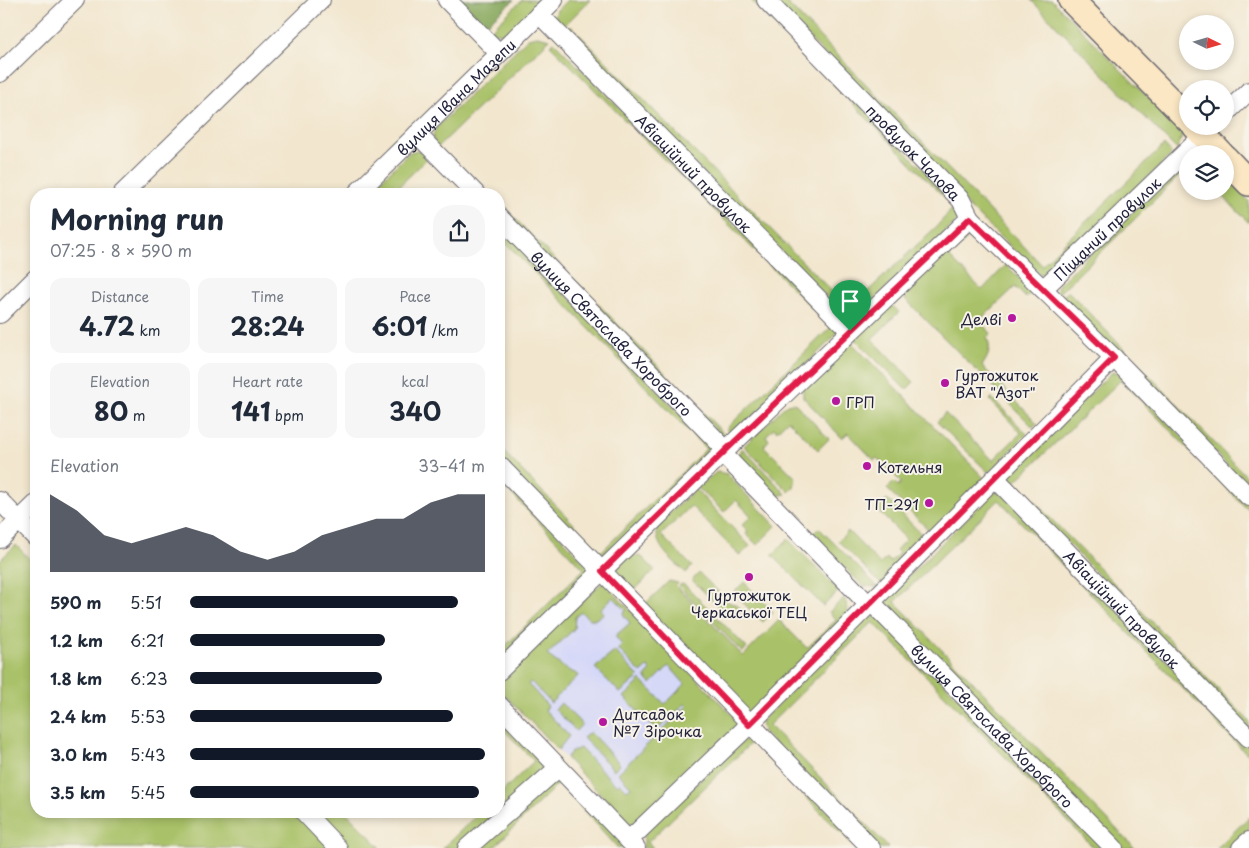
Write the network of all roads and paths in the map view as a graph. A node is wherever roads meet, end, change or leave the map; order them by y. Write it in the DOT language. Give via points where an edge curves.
graph roads {
  1 [pos="75,0"];
  2 [pos="320,0"];
  3 [pos="447,0"];
  4 [pos="554,0"];
  5 [pos="766,0"];
  6 [pos="1076,2"];
  7 [pos="539,14"];
  8 [pos="500,53"];
  9 [pos="0,73"];
  10 [pos="1249,91"];
  11 [pos="1234,105"];
  12 [pos="1179,107"];
  13 [pos="417,134"];
  14 [pos="1191,135"];
  15 [pos="1206,135"];
  16 [pos="1214,145"];
  17 [pos="1234,167"];
  18 [pos="1249,183"];
  19 [pos="128,188"];
  20 [pos="362,188"];
  21 [pos="470,188"];
  22 [pos="970,218"];
  23 [pos="505,223"];
  24 [pos="30,284"];
  25 [pos="1043,289"];
  26 [pos="0,314"];
  27 [pos="850,331"];
  28 [pos="1114,358"];
  29 [pos="724,452"];
  30 [pos="505,471"];
  31 [pos="996,479"];
  32 [pos="1249,497"];
  33 [pos="0,501"];
  34 [pos="30,510"];
  35 [pos="19,521"];
  36 [pos="30,532"];
  37 [pos="0,539"];
  38 [pos="602,571"];
  39 [pos="870,604"];
  40 [pos="505,665"];
  41 [pos="505,711"];
  42 [pos="749,725"];
  43 [pos="1249,738"];
  44 [pos="558,768"];
  45 [pos="505,815"];
  46 [pos="310,818"];
  47 [pos="501,818"];
  48 [pos="1249,841"];
  49 [pos="633,844"];
  50 [pos="338,848"];
  51 [pos="467,848"];
  52 [pos="871,848"];
  53 [pos="1114,848"];
  54 [pos="1242,848"];
  1 -- 9 [label="street"];
  2 -- 19 [label="street"];
  3 -- 8 [label="street"];
  4 -- 7 [label="street, вулиця Івана Мазепи"];
  5 -- 22 [label="street, провулок Чалова" via="961,200"];
  6 -- 12 [label="main road"];
  7 -- 8 [label="street, вулиця Івана Мазепи"];
  7 -- 27 [label="street, Авіаційний провулок"];
  8 -- 13 [label="street, вулиця Івана Мазепи"];
  10 -- 11 [label="street"];
  13 -- 20 [label="street, вулиця Івана Мазепи"];
  13 -- 21 [label="street"];
  14 -- 25 [label="street, Піщаний провулок"];
  15 -- 16 [label="main road"];
  17 -- 18 [label="main road"];
  22 -- 25 [label="street, провулок Чалова"];
  22 -- 27 [label="street"];
  23 -- 29 [label="street, вулиця Святослава Хороброго"];
  24 -- 26 [label="street"];
  25 -- 28 [label="street, провулок Чалова"];
  27 -- 29 [label="street"];
  28 -- 31 [label="street"];
  28 -- 32 [label="street, провулок Чалова"];
  29 -- 38 [label="street"];
  29 -- 39 [label="street, вулиця Святослава Хороброго"];
  30 -- 38 [label="street"];
  31 -- 39 [label="street"];
  31 -- 43 [label="street, Авіаційний провулок"];
  33 -- 35 [label="street"];
  34 -- 35 [label="street"];
  35 -- 36 [label="street"];
  35 -- 37 [label="street"];
  38 -- 40 [label="street"];
  38 -- 42 [label="street"];
  39 -- 42 [label="street"];
  39 -- 53 [label="street, вулиця Святослава Хороброго"];
  41 -- 44 [label="street"];
  42 -- 49 [label="street"];
  42 -- 52 [label="street"];
  44 -- 45 [label="street"];
  44 -- 49 [label="street"];
  46 -- 50 [label="street"];
  47 -- 51 [label="street"];
  48 -- 54 [label="street"];
}
